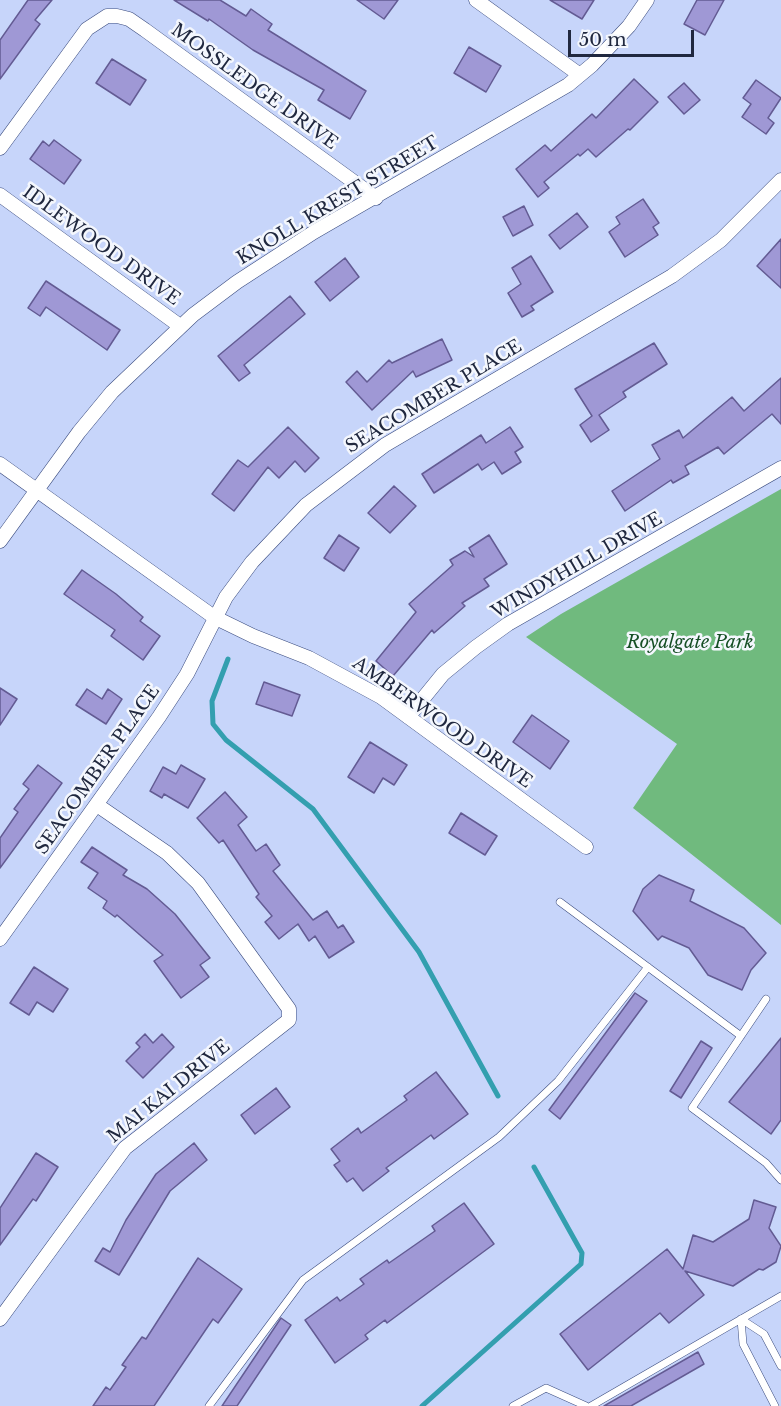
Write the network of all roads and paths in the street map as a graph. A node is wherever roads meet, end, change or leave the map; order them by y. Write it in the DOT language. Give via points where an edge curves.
graph roads {
  1 [pos="476,0"];
  2 [pos="647,0"];
  3 [pos="580,75"];
  4 [pos="0,148"];
  5 [pos="781,180"];
  6 [pos="0,195"];
  7 [pos="376,198"];
  8 [pos="180,326"];
  9 [pos="0,464"];
  10 [pos="781,468"];
  11 [pos="36,490"];
  12 [pos="0,541"];
  13 [pos="214,617"];
  14 [pos="408,717"];
  15 [pos="97,805"];
  16 [pos="586,847"];
  17 [pos="560,902"];
  18 [pos="0,939"];
  19 [pos="648,967"];
  20 [pos="766,999"];
  21 [pos="741,1035"];
  22 [pos="780,1178"];
  23 [pos="781,1296"];
  24 [pos="0,1319"];
  25 [pos="741,1319"];
  26 [pos="781,1366"];
  27 [pos="209,1406"];
  28 [pos="513,1406"];
  29 [pos="589,1406"];
  30 [pos="776,1406"];
  1 -- 3 [label="street"];
  2 -- 3 [label="street, KNOLL KREST STREET" via="629,26"];
  3 -- 7 [label="street, KNOLL KREST STREET" via="554,95"];
  4 -- 7 [label="street, MOSSLEDGE DRIVE" via="87,29 107,16 129,20 145,30"];
  5 -- 13 [label="street, SEACOMBER PLACE" via="721,240 672,276 354,466 274,536"];
  6 -- 8 [label="street, IDLEWOOD DRIVE"];
  7 -- 8 [label="street, KNOLL KREST STREET" via="237,282"];
  8 -- 11 [label="street, KNOLL KREST STREET" via="112,392"];
  9 -- 11 [label="street, AMBERWOOD DRIVE"];
  10 -- 14 [label="street, WINDYHILL DRIVE" via="508,624 443,674"];
  11 -- 12 [label="street, KNOLL KREST STREET"];
  11 -- 13 [label="street, AMBERWOOD DRIVE"];
  13 -- 14 [label="street, AMBERWOOD DRIVE" via="346,676"];
  13 -- 15 [label="street, SEACOMBER PLACE" via="187,674"];
  14 -- 16 [label="street, AMBERWOOD DRIVE"];
  15 -- 18 [label="street, SEACOMBER PLACE"];
  15 -- 24 [label="street, MAI KAI DRIVE" via="167,853 198,883 289,1009 289,1020 125,1148"];
  17 -- 19 [label="lane"];
  19 -- 21 [label="lane"];
  19 -- 27 [label="lane" via="558,1081 499,1137 303,1280"];
  20 -- 21 [label="lane"];
  21 -- 22 [label="lane" via="692,1108 766,1163"];
  23 -- 25 [label="lane"];
  25 -- 26 [label="lane" via="764,1334"];
  25 -- 29 [label="lane"];
  25 -- 30 [label="lane" via="743,1344"];
  28 -- 29 [label="lane" via="546,1388"];
}
